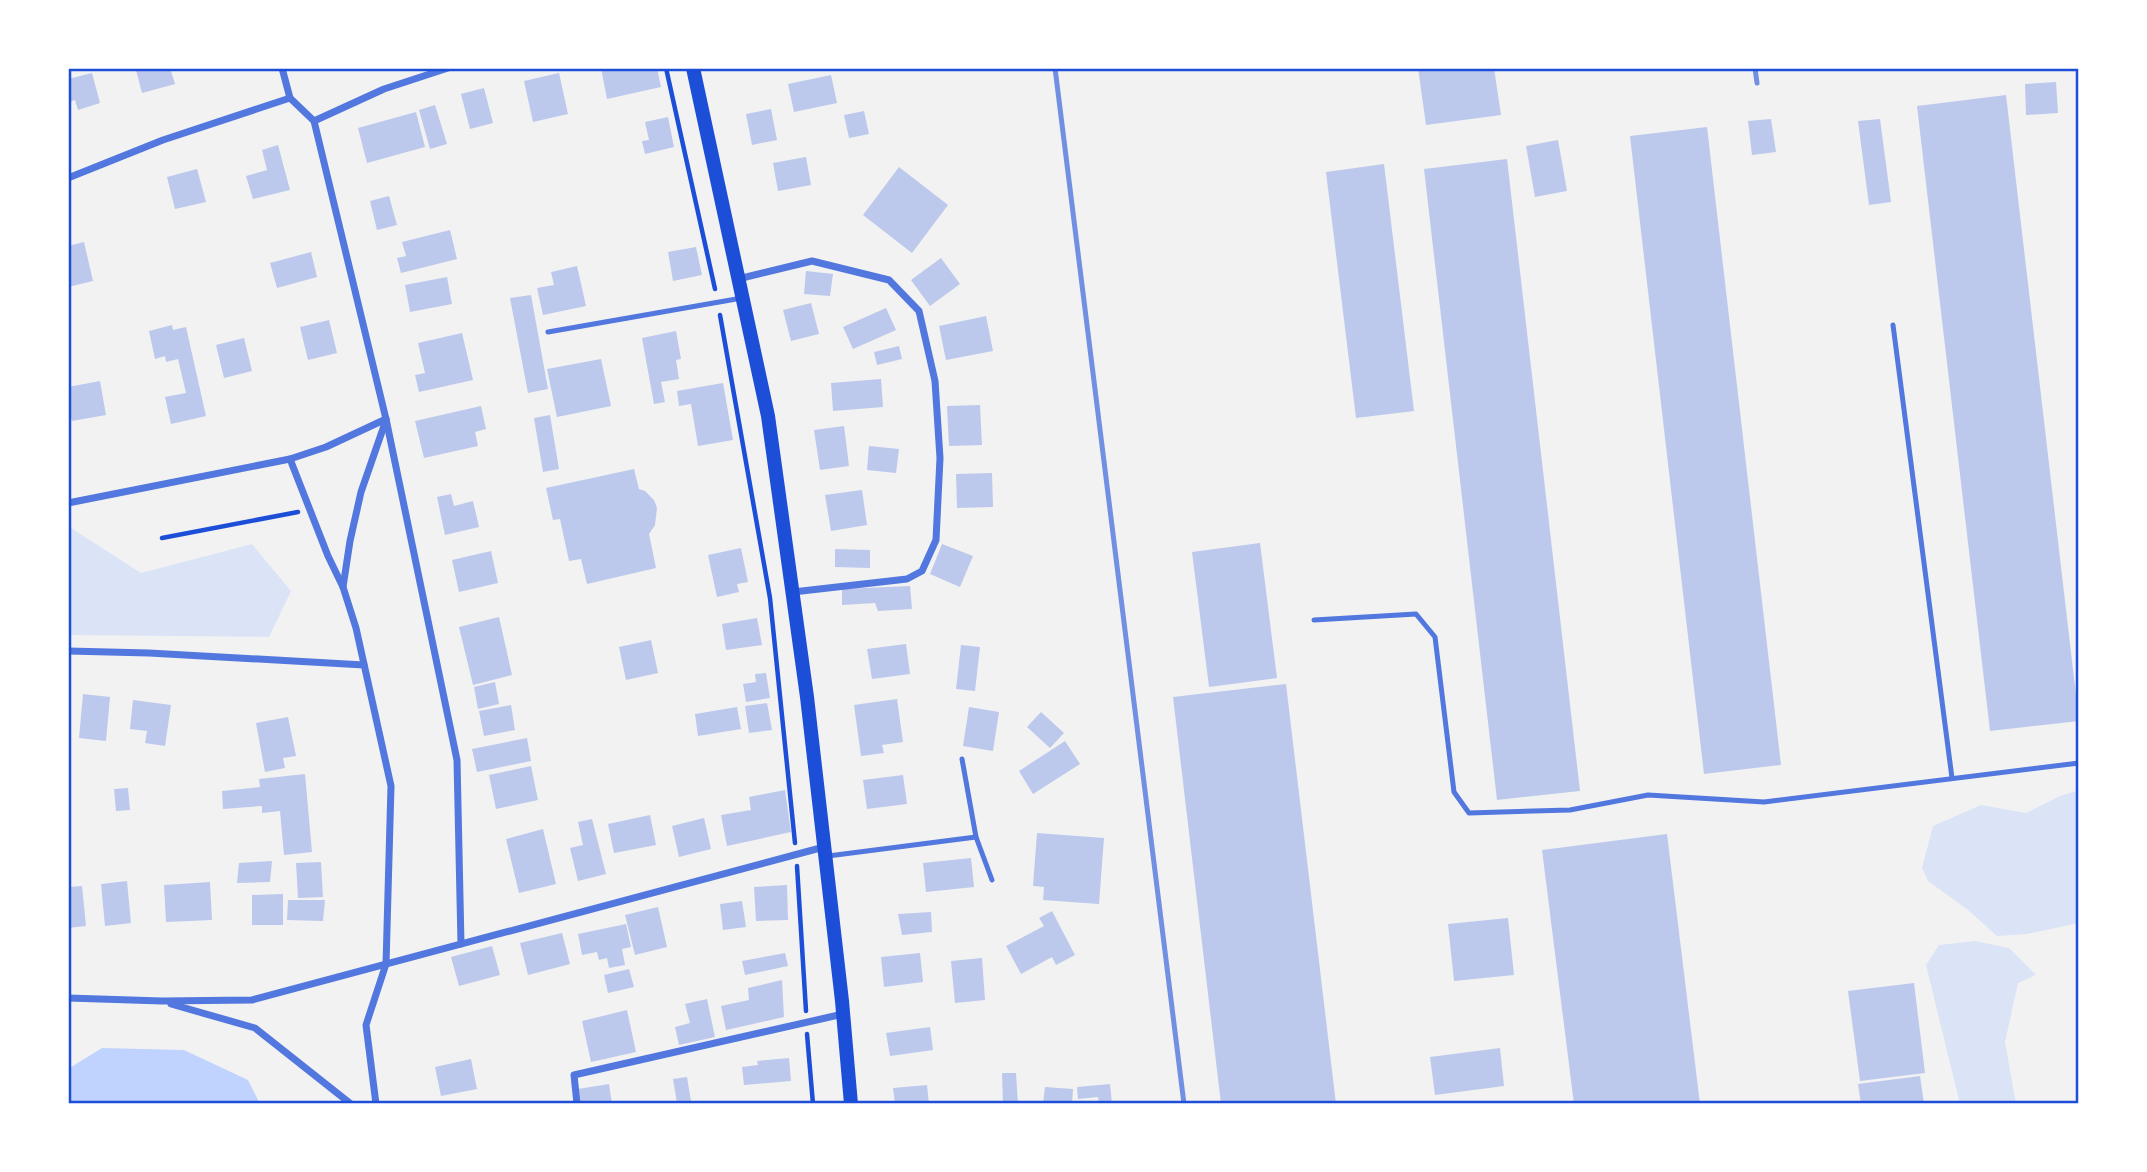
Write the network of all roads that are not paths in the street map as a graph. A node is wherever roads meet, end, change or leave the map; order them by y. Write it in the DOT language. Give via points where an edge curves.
graph roads {
  1 [pos="282,68"];
  2 [pos="448,68"];
  3 [pos="693,68"];
  4 [pos="290,97"];
  5 [pos="314,121"];
  6 [pos="68,178"];
  7 [pos="738,279"];
  8 [pos="742,298"];
  9 [pos="1893,325"];
  10 [pos="548,332"];
  11 [pos="387,419"];
  12 [pos="290,459"];
  13 [pos="68,503"];
  14 [pos="343,587"];
  15 [pos="792,592"];
  16 [pos="1314,620"];
  17 [pos="68,651"];
  18 [pos="364,665"];
  19 [pos="962,759"];
  20 [pos="2079,763"];
  21 [pos="1952,778"];
  22 [pos="976,836"];
  23 [pos="825,852"];
  24 [pos="992,880"];
  25 [pos="461,944"];
  26 [pos="386,964"];
  27 [pos="68,998"];
  28 [pos="162,1001"];
  29 [pos="844,1013"];
  30 [pos="351,1104"];
  31 [pos="376,1104"];
  32 [pos="577,1104"];
  33 [pos="851,1104"];
  1 -- 4 [label="street"];
  2 -- 5 [label="street" via="384,89"];
  3 -- 7 [label="main road"];
  4 -- 5 [label="street"];
  4 -- 6 [label="street"];
  5 -- 11 [label="street"];
  7 -- 8 [label="main road"];
  7 -- 15 [label="street" via="812,261 889,280 919,311 935,382 940,458 936,540 922,571 907,579"];
  8 -- 10 [label="lane"];
  8 -- 15 [label="main road" via="768,416"];
  9 -- 21 [label="lane"];
  11 -- 12 [label="street"];
  11 -- 14 [label="street" via="361,492"];
  11 -- 25 [label="street" via="457,760"];
  12 -- 13 [label="street"];
  12 -- 14 [label="street"];
  14 -- 18 [label="street"];
  15 -- 23 [label="main road"];
  16 -- 21 [label="lane" via="1416,614 1435,637 1454,792 1469,813 1570,810 1648,794 1764,802"];
  17 -- 18 [label="street"];
  18 -- 26 [label="street" via="391,786"];
  19 -- 22 [label="lane"];
  20 -- 21 [label="lane"];
  22 -- 23 [label="lane"];
  22 -- 24 [label="lane"];
  23 -- 25 [label="street" via="796,855"];
  23 -- 29 [label="main road"];
  25 -- 26 [label="street"];
  26 -- 28 [label="street" via="252,1000"];
  26 -- 31 [label="street" via="366,1025"];
  27 -- 28 [label="street"];
  28 -- 30 [label="street" via="255,1028"];
  29 -- 32 [label="street" via="574,1075"];
  29 -- 33 [label="main road"];
}
